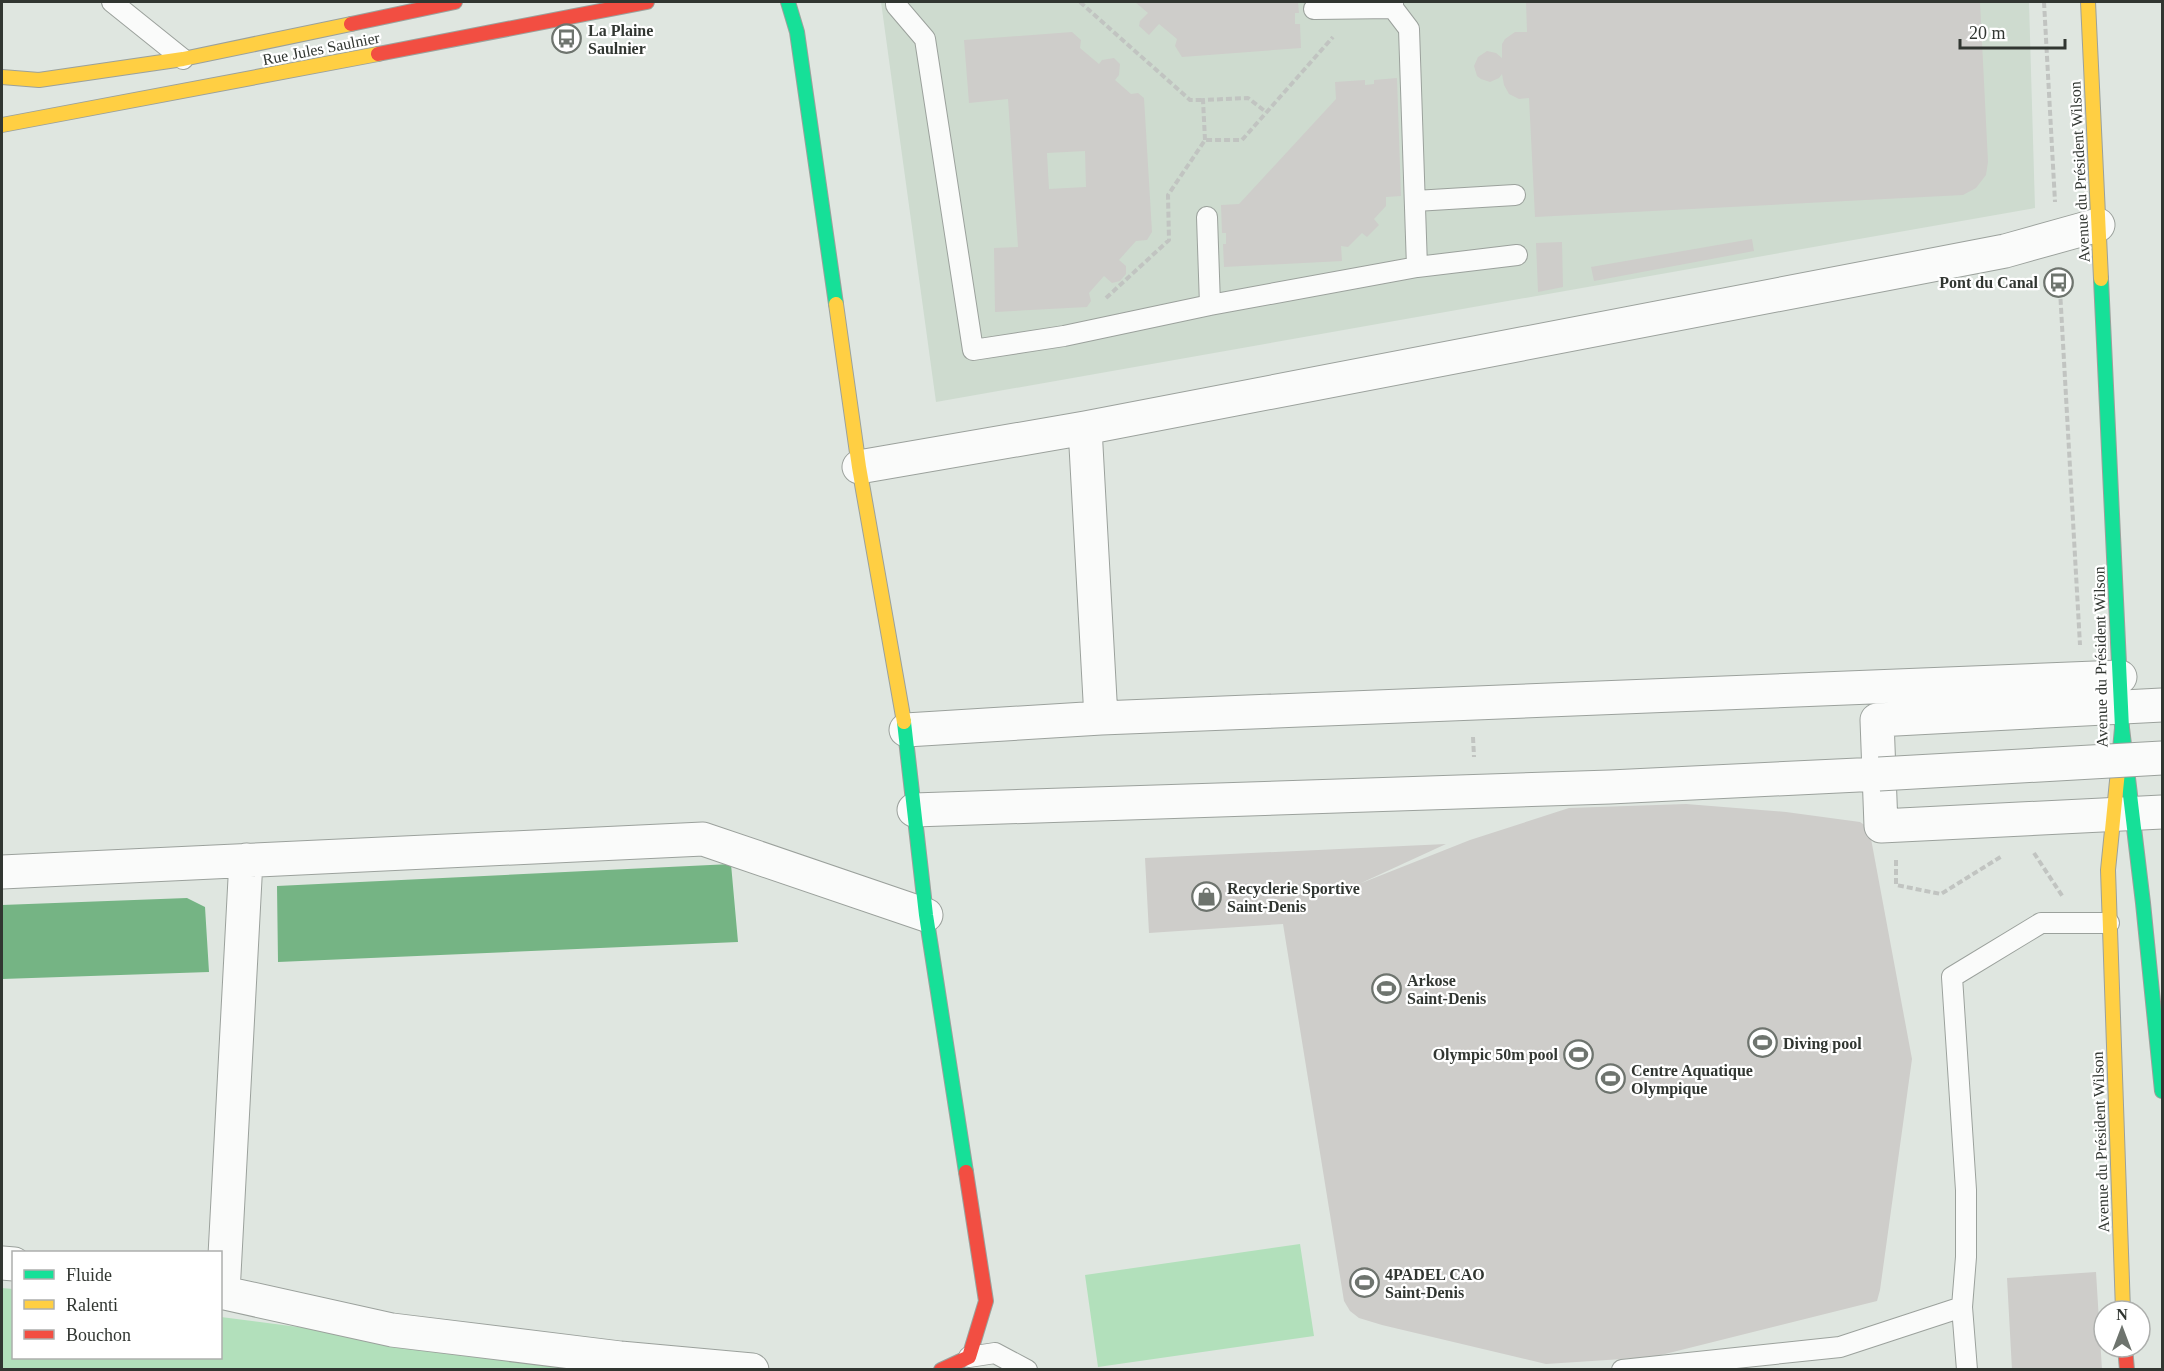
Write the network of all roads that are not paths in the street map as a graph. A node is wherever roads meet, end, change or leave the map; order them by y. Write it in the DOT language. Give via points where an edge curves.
graph roads {
  1 [pos="112,2"];
  2 [pos="455,2"];
  3 [pos="647,2"];
  4 [pos="788,2"];
  5 [pos="896,2"];
  6 [pos="2088,2"];
  7 [pos="432,4"];
  8 [pos="1393,5"];
  9 [pos="1314,9"];
  10 [pos="183,59"];
  11 [pos="2,77"];
  12 [pos="2,125"];
  13 [pos="1515,195"];
  14 [pos="1415,201"];
  15 [pos="1207,216"];
  16 [pos="2098,225"];
  17 [pos="1517,255"];
  18 [pos="1417,267"];
  19 [pos="1209,305"];
  20 [pos="1085,428"];
  21 [pos="859,467"];
  22 [pos="2121,704"];
  23 [pos="2163,705"];
  24 [pos="1101,718"];
  25 [pos="906,730"];
  26 [pos="2163,758"];
  27 [pos="1879,774"];
  28 [pos="914,810"];
  29 [pos="2136,813"];
  30 [pos="246,860"];
  31 [pos="2,872"];
  32 [pos="926,915"];
  33 [pos="2109,923"];
  34 [pos="2163,1091"];
  35 [pos="222,1293"];
  36 [pos="2122,1299"];
  37 [pos="1962,1307"];
  38 [pos="969,1357"];
  39 [pos="752,1370"];
  40 [pos="941,1370"];
  41 [pos="989,1370"];
  42 [pos="1027,1370"];
  43 [pos="1622,1370"];
  44 [pos="1967,1370"];
  1 -- 10 [label="lane"];
  2 -- 7 [label="main road, Rue Jules Saulnier"];
  3 -- 12 [label="main road, Rue Jules Saulnier"];
  4 -- 21 [label="main road" via="797,32"];
  5 -- 19 [label="lane" via="925,39 973,350 1064,336"];
  6 -- 16 [label="main road, Avenue du Président Wilson"];
  7 -- 10 [label="main road, Rue Jules Saulnier"];
  8 -- 9 [label="lane"];
  8 -- 14 [label="lane" via="1409,29"];
  10 -- 11 [label="main road, Rue Jules Saulnier" via="39,80"];
  13 -- 14 [label="lane"];
  14 -- 18 [label="lane"];
  15 -- 19 [label="lane"];
  16 -- 20 [label="street" via="2005,251"];
  16 -- 22 [label="main road, Avenue du Président Wilson"];
  17 -- 18 [label="lane"];
  18 -- 19 [label="lane"];
  20 -- 21 [label="street"];
  20 -- 24 [label="street"];
  21 -- 25 [label="main road"];
  22 -- 23 [label="street"];
  22 -- 24 [label="street" via="2082,679"];
  22 -- 27 [label="street" via="1877,720"];
  22 -- 29 [label="main road, Avenue du Président Wilson"];
  24 -- 25 [label="street"];
  25 -- 28 [label="main road"];
  26 -- 27 [label="street, bridge"];
  27 -- 28 [label="street" via="1610,788"];
  27 -- 29 [label="street" via="1881,826"];
  28 -- 32 [label="main road"];
  29 -- 33 [label="main road, Avenue du Président Wilson" via="2108,870"];
  29 -- 34 [label="main road"];
  30 -- 31 [label="street"];
  30 -- 32 [label="street" via="703,839"];
  30 -- 35 [label="street"];
  32 -- 38 [label="main road" via="986,1301"];
  33 -- 36 [label="main road, Avenue du Président Wilson"];
  33 -- 37 [label="lane" via="2041,923 1952,977 1966,1190"];
  35 -- 39 [label="street" via="392,1330"];
  37 -- 43 [label="lane" via="1840,1347"];
  37 -- 44 [label="lane"];
  38 -- 40 [label="main road"];
  38 -- 41 [label="lane"];
  38 -- 42 [label="lane" via="995,1353"];
}
